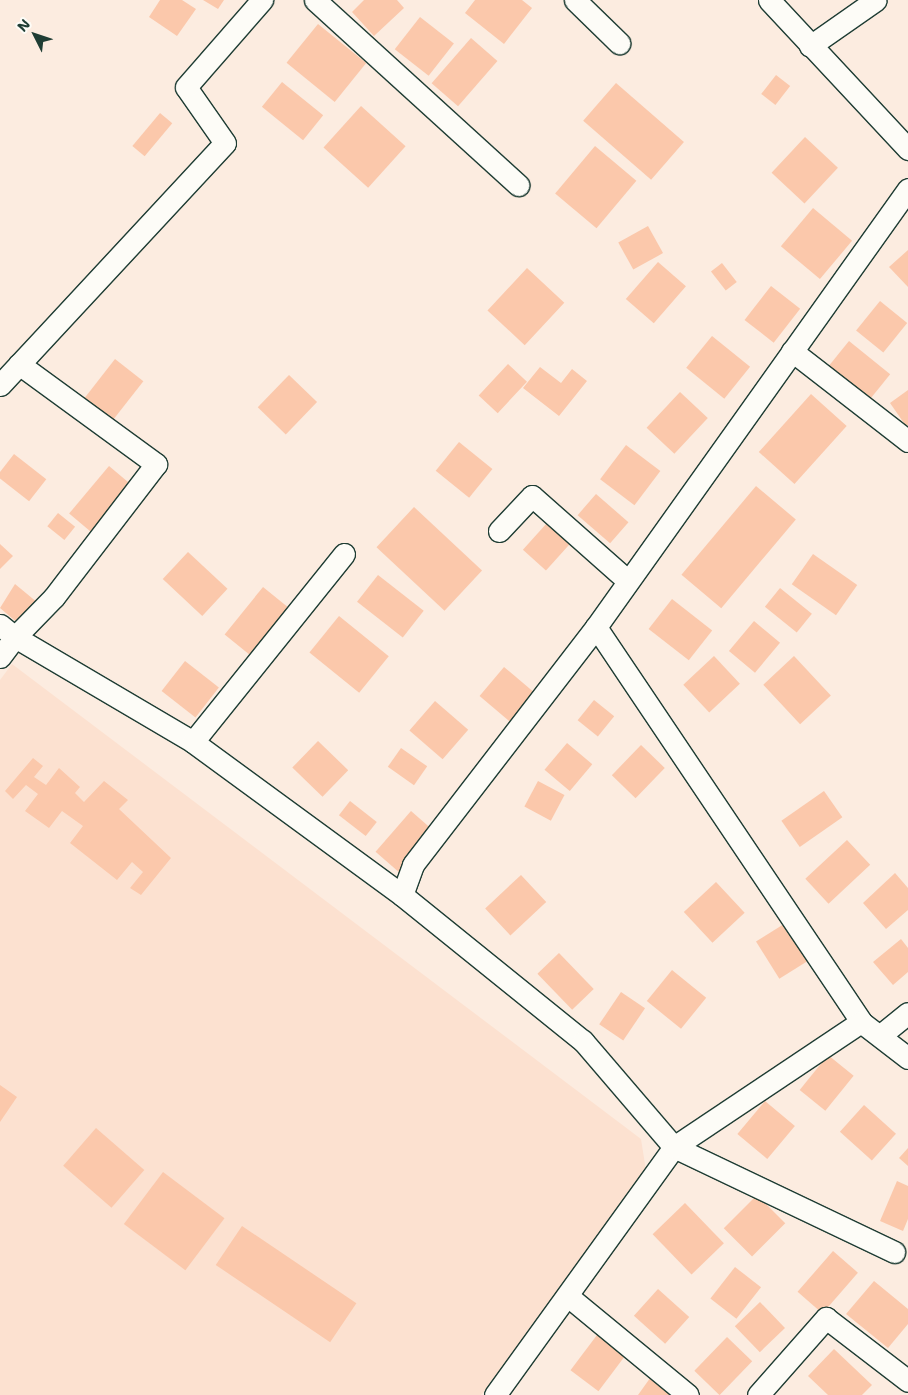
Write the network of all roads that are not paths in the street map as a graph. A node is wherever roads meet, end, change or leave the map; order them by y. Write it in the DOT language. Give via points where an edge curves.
graph roads {
  1 [pos="262,0"];
  2 [pos="315,0"];
  3 [pos="575,0"];
  4 [pos="769,0"];
  5 [pos="876,0"];
  6 [pos="619,43"];
  7 [pos="810,46"];
  8 [pos="908,149"];
  9 [pos="518,185"];
  10 [pos="908,189"];
  11 [pos="792,351"];
  12 [pos="19,364"];
  13 [pos="0,385"];
  14 [pos="908,442"];
  15 [pos="499,531"];
  16 [pos="344,554"];
  17 [pos="628,581"];
  18 [pos="596,627"];
  19 [pos="7,631"];
  20 [pos="0,656"];
  21 [pos="193,742"];
  22 [pos="402,895"];
  23 [pos="908,1013"];
  24 [pos="861,1022"];
  25 [pos="882,1034"];
  26 [pos="908,1058"];
  27 [pos="674,1147"];
  28 [pos="894,1252"];
  29 [pos="569,1297"];
  30 [pos="908,1381"];
  31 [pos="495,1395"];
  32 [pos="688,1395"];
  33 [pos="758,1395"];
  1 -- 12 [label="street" via="186,87 225,143"];
  2 -- 9 [label="street"];
  3 -- 6 [label="street"];
  4 -- 7 [label="street"];
  5 -- 7 [label="street"];
  7 -- 8 [label="street"];
  10 -- 11 [label="street"];
  11 -- 14 [label="street"];
  11 -- 17 [label="street"];
  12 -- 13 [label="street"];
  12 -- 19 [label="street" via="156,464 54,597"];
  15 -- 17 [label="street" via="532,496"];
  16 -- 21 [label="street"];
  17 -- 18 [label="street"];
  18 -- 22 [label="street" via="413,865"];
  18 -- 24 [label="street"];
  19 -- 20 [label="street"];
  19 -- 21 [label="street"];
  21 -- 22 [label="street"];
  22 -- 27 [label="street" via="582,1041"];
  23 -- 25 [label="street"];
  24 -- 25 [label="street"];
  24 -- 27 [label="street"];
  25 -- 26 [label="street"];
  27 -- 28 [label="street"];
  27 -- 29 [label="street"];
  29 -- 31 [label="street"];
  29 -- 32 [label="street"];
  30 -- 33 [label="street" via="826,1318"];
}
